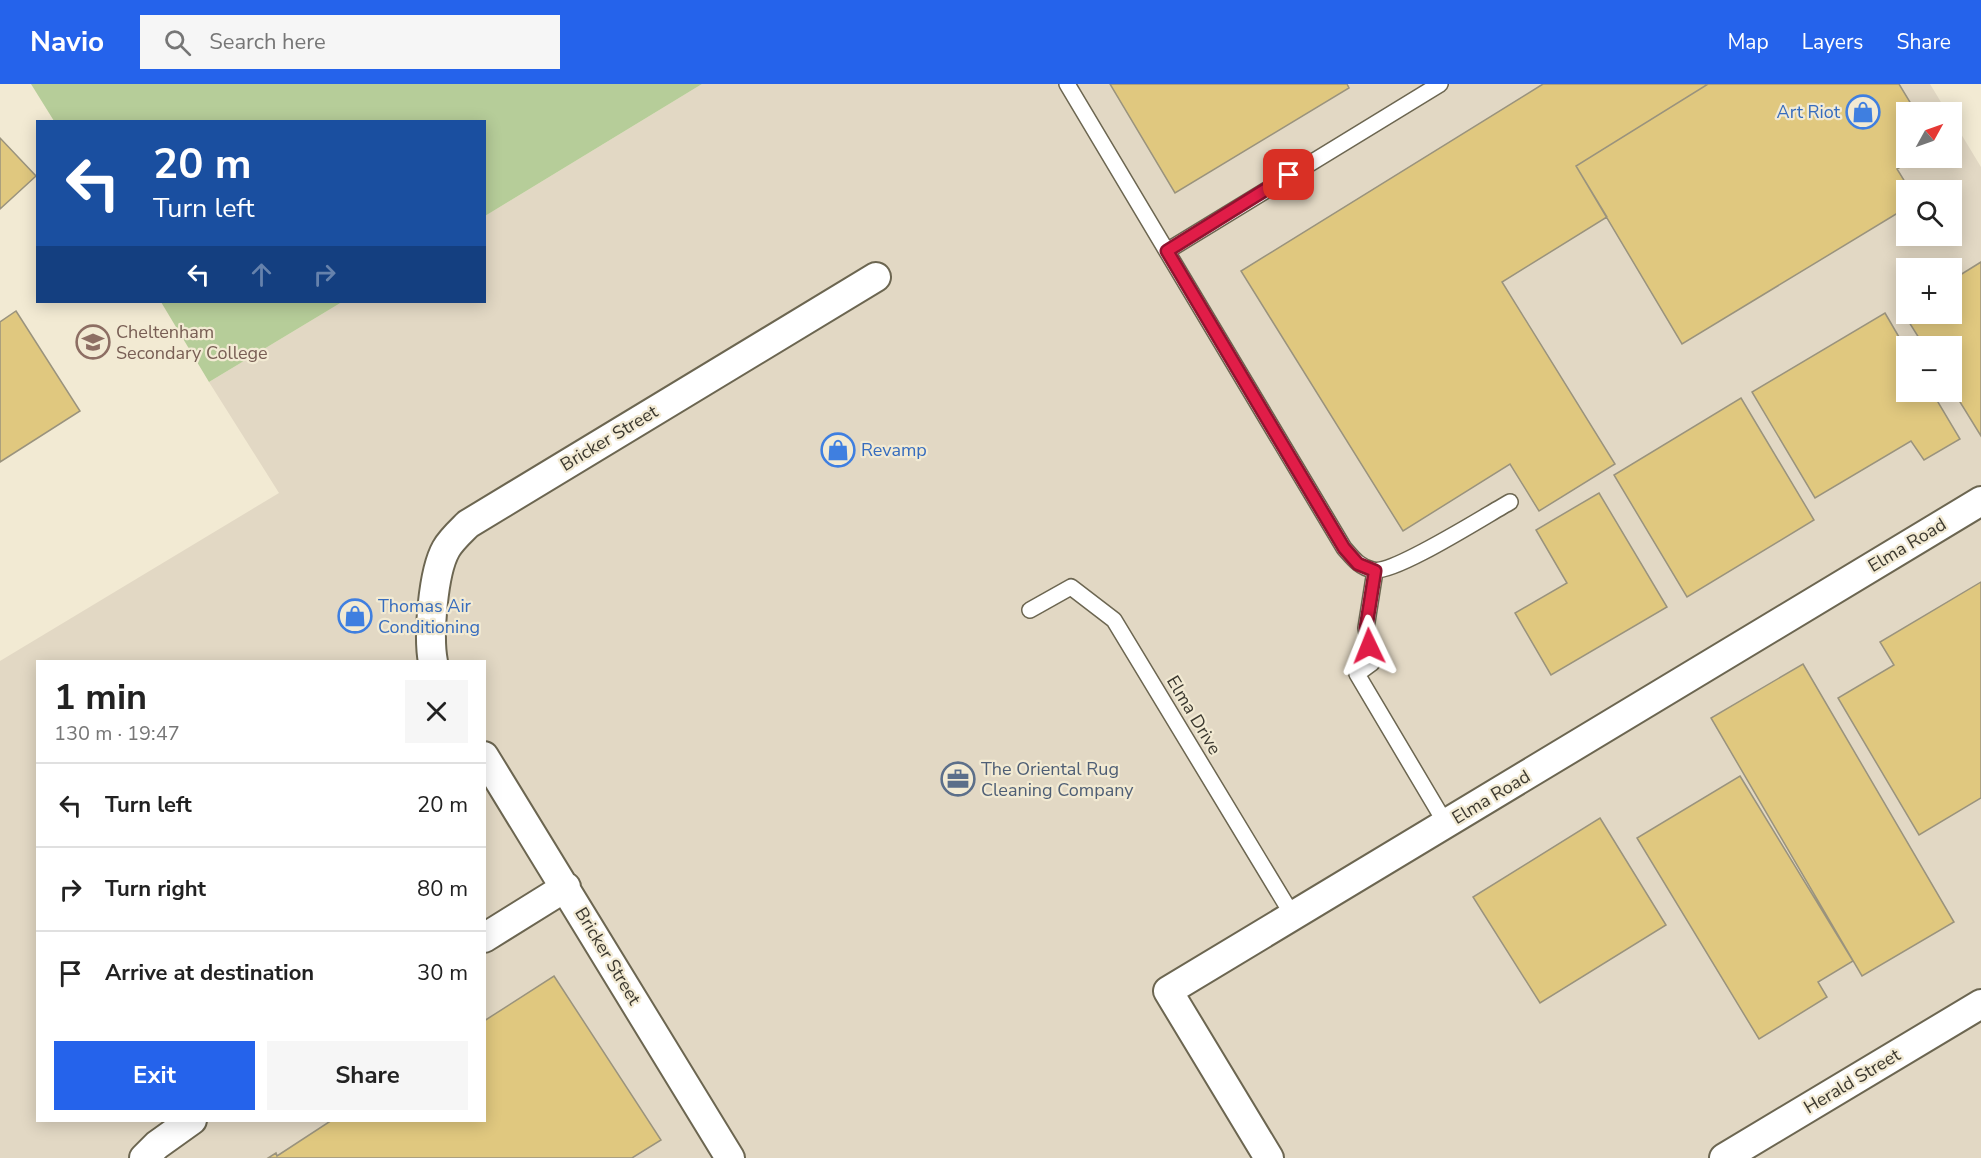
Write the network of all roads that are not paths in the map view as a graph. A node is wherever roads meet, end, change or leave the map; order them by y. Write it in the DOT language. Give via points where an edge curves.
graph roads {
  1 [pos="1066,84"];
  2 [pos="1440,84"];
  3 [pos="1167,251"];
  4 [pos="876,277"];
  5 [pos="1981,501"];
  6 [pos="1510,502"];
  7 [pos="1375,571"];
  8 [pos="1030,610"];
  9 [pos="433,660"];
  10 [pos="486,759"];
  11 [pos="1446,824"];
  12 [pos="566,887"];
  13 [pos="1293,916"];
  14 [pos="486,937"];
  15 [pos="1981,1004"];
  16 [pos="189,1122"];
  17 [pos="144,1158"];
  18 [pos="730,1158"];
  19 [pos="1269,1158"];
  20 [pos="1724,1158"];
  1 -- 3 [label="lane"];
  2 -- 3 [label="lane"];
  3 -- 7 [label="lane" via="1344,548 1358,564"];
  4 -- 9 [label="street, Bricker Street" via="468,524 446,549 441,562 431,631"];
  5 -- 11 [label="street, Elma Road"];
  6 -- 7 [label="lane" via="1401,564"];
  7 -- 11 [label="lane" via="1366,628 1372,663 1357,674"];
  8 -- 13 [label="lane, Elma Drive" via="1071,587 1114,620"];
  10 -- 12 [label="street, Bricker Street"];
  11 -- 13 [label="street, Elma Road"];
  12 -- 14 [label="street"];
  12 -- 18 [label="street, Bricker Street"];
  13 -- 19 [label="street, Elma Road" via="1168,991"];
  15 -- 20 [label="street, Herald Street"];
  16 -- 17 [label="street"];
}
